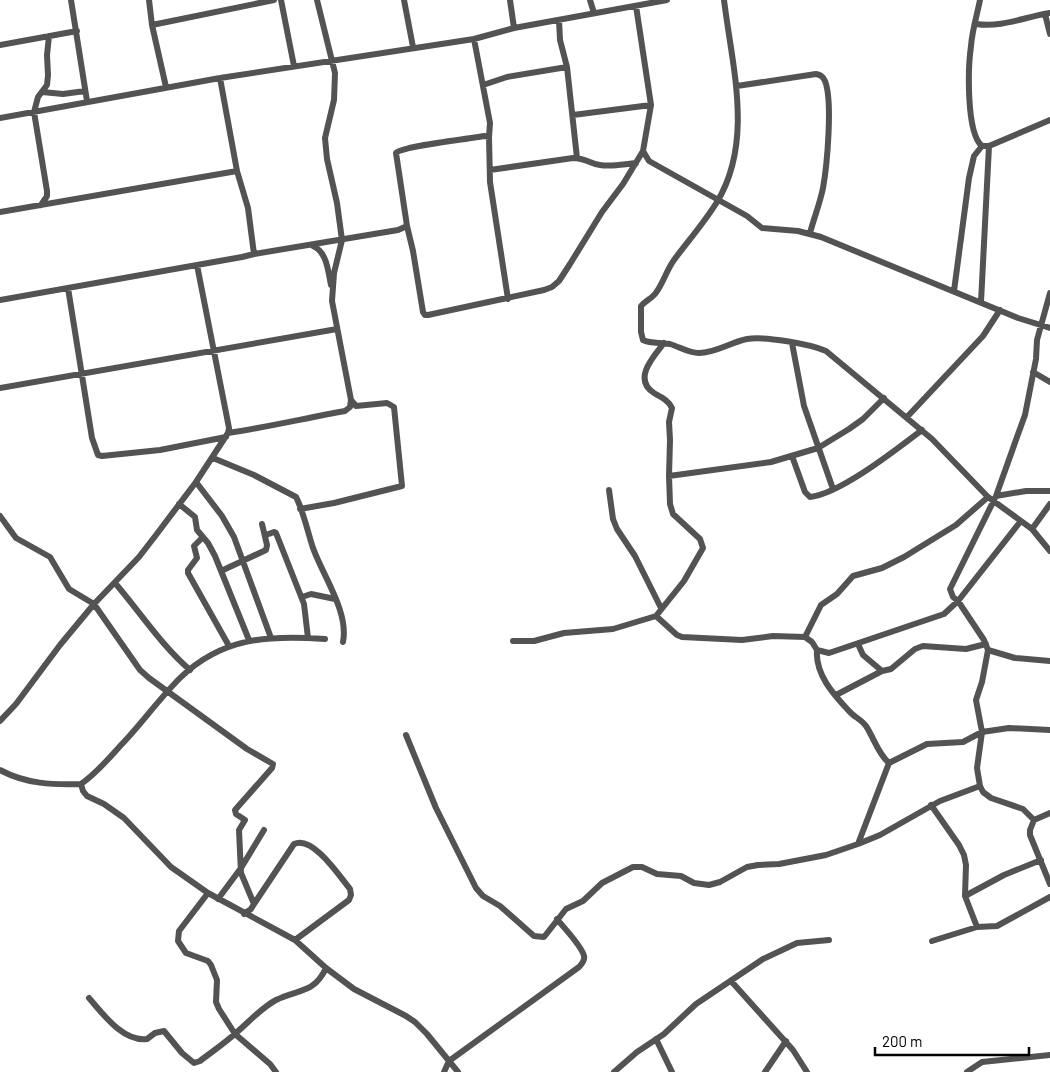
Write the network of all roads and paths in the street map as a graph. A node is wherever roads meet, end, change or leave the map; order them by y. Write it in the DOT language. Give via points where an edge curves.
graph roads {
  1 [pos="71,0"];
  2 [pos="149,0"];
  3 [pos="274,0"];
  4 [pos="281,0"];
  5 [pos="317,0"];
  6 [pos="404,0"];
  7 [pos="510,0"];
  8 [pos="590,0"];
  9 [pos="667,0"];
  10 [pos="724,0"];
  11 [pos="980,0"];
  12 [pos="646,2"];
  13 [pos="636,6"];
  14 [pos="594,13"];
  15 [pos="1048,14"];
  16 [pos="559,20"];
  17 [pos="976,24"];
  18 [pos="152,25"];
  19 [pos="514,28"];
  20 [pos="77,31"];
  21 [pos="1050,34"];
  22 [pos="49,36"];
  23 [pos="474,38"];
  24 [pos="0,45"];
  25 [pos="414,47"];
  26 [pos="332,60"];
  27 [pos="294,66"];
  28 [pos="567,68"];
  29 [pos="220,78"];
  30 [pos="482,85"];
  31 [pos="737,86"];
  32 [pos="166,87"];
  33 [pos="85,91"];
  34 [pos="42,92"];
  35 [pos="87,101"];
  36 [pos="651,105"];
  37 [pos="34,112"];
  38 [pos="573,115"];
  39 [pos="0,118"];
  40 [pos="1050,120"];
  41 [pos="489,137"];
  42 [pos="986,146"];
  43 [pos="644,151"];
  44 [pos="577,158"];
  45 [pos="636,163"];
  46 [pos="490,170"];
  47 [pos="237,171"];
  48 [pos="718,200"];
  49 [pos="41,205"];
  50 [pos="0,212"];
  51 [pos="407,226"];
  52 [pos="810,233"];
  53 [pos="342,240"];
  54 [pos="312,245"];
  55 [pos="254,254"];
  56 [pos="197,265"];
  57 [pos="68,288"];
  58 [pos="332,290"];
  59 [pos="954,290"];
  60 [pos="1050,293"];
  61 [pos="508,299"];
  62 [pos="0,300"];
  63 [pos="981,302"];
  64 [pos="1000,310"];
  65 [pos="1040,324"];
  66 [pos="1050,328"];
  67 [pos="337,329"];
  68 [pos="664,343"];
  69 [pos="792,343"];
  70 [pos="215,350"];
  71 [pos="1033,372"];
  72 [pos="81,374"];
  73 [pos="1050,382"];
  74 [pos="0,388"];
  75 [pos="884,398"];
  76 [pos="351,400"];
  77 [pos="907,416"];
  78 [pos="922,430"];
  79 [pos="227,435"];
  80 [pos="818,448"];
  81 [pos="792,456"];
  82 [pos="213,458"];
  83 [pos="668,476"];
  84 [pos="196,482"];
  85 [pos="833,489"];
  86 [pos="609,490"];
  87 [pos="1050,491"];
  88 [pos="992,498"];
  89 [pos="180,504"];
  90 [pos="1050,504"];
  91 [pos="300,509"];
  92 [pos="0,516"];
  93 [pos="1020,522"];
  94 [pos="262,524"];
  95 [pos="1032,529"];
  96 [pos="266,535"];
  97 [pos="203,537"];
  98 [pos="1050,551"];
  99 [pos="243,561"];
  100 [pos="221,571"];
  101 [pos="115,583"];
  102 [pos="302,597"];
  103 [pos="335,599"];
  104 [pos="958,601"];
  105 [pos="94,604"];
  106 [pos="662,608"];
  107 [pos="656,616"];
  108 [pos="805,637"];
  109 [pos="271,638"];
  110 [pos="308,638"];
  111 [pos="325,639"];
  112 [pos="249,640"];
  113 [pos="513,641"];
  114 [pos="343,642"];
  115 [pos="858,644"];
  116 [pos="229,646"];
  117 [pos="987,647"];
  118 [pos="817,650"];
  119 [pos="1050,661"];
  120 [pos="190,670"];
  121 [pos="882,671"];
  122 [pos="168,692"];
  123 [pos="836,695"];
  124 [pos="0,721"];
  125 [pos="1050,730"];
  126 [pos="982,732"];
  127 [pos="406,735"];
  128 [pos="888,763"];
  129 [pos="0,770"];
  130 [pos="82,784"];
  131 [pos="980,786"];
  132 [pos="931,805"];
  133 [pos="1050,813"];
  134 [pos="1034,820"];
  135 [pos="264,830"];
  136 [pos="858,844"];
  137 [pos="1041,860"];
  138 [pos="241,868"];
  139 [pos="1050,884"];
  140 [pos="208,893"];
  141 [pos="964,896"];
  142 [pos="1050,897"];
  143 [pos="218,898"];
  144 [pos="254,904"];
  145 [pos="244,914"];
  146 [pos="557,919"];
  147 [pos="977,927"];
  148 [pos="295,940"];
  149 [pos="829,940"];
  150 [pos="932,941"];
  151 [pos="326,968"];
  152 [pos="731,981"];
  153 [pos="89,998"];
  154 [pos="235,1034"];
  155 [pos="656,1038"];
  156 [pos="786,1041"];
  157 [pos="1050,1055"];
  158 [pos="449,1061"];
  159 [pos="276,1072"];
  160 [pos="444,1072"];
  161 [pos="458,1072"];
  162 [pos="614,1072"];
  163 [pos="672,1072"];
  164 [pos="765,1072"];
  165 [pos="807,1072"];
  166 [pos="969,1072"];
  1 -- 20 [label="street"];
  2 -- 18 [label="street"];
  3 -- 18 [label="street"];
  4 -- 27 [label="street"];
  5 -- 26 [label="street"];
  6 -- 25 [label="street"];
  7 -- 19 [label="street"];
  8 -- 14 [label="street"];
  9 -- 12 [label="street"];
  10 -- 31 [label="street"];
  11 -- 17 [label="street"];
  12 -- 13 [label="street"];
  13 -- 14 [label="street"];
  13 -- 36 [label="street"];
  14 -- 16 [label="street"];
  15 -- 17 [label="street" via="1001,25"];
  15 -- 21 [label="street"];
  16 -- 19 [label="street"];
  16 -- 28 [label="street"];
  17 -- 42 [label="street" via="971,45 969,98 975,138"];
  18 -- 32 [label="street"];
  19 -- 23 [label="street"];
  20 -- 22 [label="street"];
  20 -- 33 [label="street"];
  22 -- 24 [label="street"];
  22 -- 34 [label="street" via="47,85"];
  23 -- 25 [label="street"];
  23 -- 30 [label="street"];
  25 -- 26 [label="street"];
  26 -- 27 [label="street"];
  26 -- 53 [label="street" via="334,100 326,145"];
  27 -- 29 [label="street"];
  28 -- 30 [label="street" via="507,77"];
  28 -- 38 [label="street"];
  29 -- 32 [label="street"];
  29 -- 47 [label="street"];
  30 -- 41 [label="street" via="490,123"];
  31 -- 48 [label="street" via="734,159"];
  31 -- 52 [label="street" via="816,74 825,81 829,104 823,189"];
  32 -- 35 [label="street"];
  33 -- 34 [label="street"];
  33 -- 35 [label="street"];
  34 -- 37 [label="street"];
  35 -- 37 [label="street"];
  36 -- 38 [label="street"];
  36 -- 43 [label="street"];
  37 -- 39 [label="street"];
  37 -- 49 [label="street" via="48,191"];
  38 -- 44 [label="street"];
  40 -- 42 [label="street"];
  41 -- 46 [label="street"];
  41 -- 51 [label="street" via="398,150 396,157"];
  42 -- 59 [label="street" via="974,156 969,178"];
  42 -- 63 [label="street"];
  43 -- 45 [label="street"];
  43 -- 48 [label="street" via="649,161"];
  44 -- 45 [label="street" via="602,166"];
  44 -- 46 [label="street"];
  45 -- 61 [label="street" via="559,281 544,290"];
  46 -- 61 [label="street"];
  47 -- 49 [label="street"];
  47 -- 55 [label="street" via="248,208"];
  48 -- 52 [label="street" via="762,228"];
  48 -- 68 [label="street" via="672,262 654,295 641,306 643,340"];
  49 -- 50 [label="street"];
  51 -- 53 [label="street"];
  51 -- 61 [label="street" via="425,314"];
  52 -- 59 [label="street"];
  53 -- 54 [label="street"];
  53 -- 58 [label="street"];
  54 -- 55 [label="street"];
  54 -- 58 [label="street" via="324,256"];
  55 -- 56 [label="street"];
  56 -- 57 [label="street"];
  56 -- 70 [label="street"];
  57 -- 62 [label="street"];
  57 -- 72 [label="street"];
  58 -- 67 [label="street"];
  59 -- 63 [label="street"];
  60 -- 65 [label="street"];
  63 -- 64 [label="street"];
  64 -- 65 [label="street"];
  64 -- 77 [label="street" via="983,336"];
  65 -- 66 [label="street"];
  65 -- 71 [label="street"];
  67 -- 70 [label="street"];
  67 -- 76 [label="street"];
  68 -- 69 [label="street" via="698,353 748,339"];
  68 -- 83 [label="street" via="645,369 644,376 647,387 672,408"];
  69 -- 75 [label="street" via="826,351"];
  69 -- 80 [label="street" via="802,397"];
  70 -- 72 [label="street"];
  70 -- 79 [label="street" via="229,428"];
  71 -- 73 [label="street"];
  71 -- 88 [label="street" via="1025,415"];
  72 -- 74 [label="street"];
  72 -- 79 [label="street" via="92,438 100,456 160,450"];
  75 -- 77 [label="street"];
  75 -- 80 [label="street" via="863,419"];
  76 -- 79 [label="street" via="345,411"];
  76 -- 91 [label="street" via="356,406 388,403 394,407 402,486"];
  77 -- 78 [label="street"];
  78 -- 85 [label="street" via="876,464"];
  78 -- 88 [label="street"];
  79 -- 82 [label="street"];
  80 -- 81 [label="street"];
  80 -- 85 [label="street"];
  81 -- 83 [label="street" via="771,462"];
  81 -- 85 [label="street" via="807,496 813,497"];
  82 -- 84 [label="street"];
  82 -- 91 [label="street" via="288,492 296,497"];
  83 -- 106 [label="street" via="670,509 700,539 703,548 684,581"];
  84 -- 89 [label="street"];
  84 -- 99 [label="street" via="227,524"];
  86 -- 106 [label="street" via="616,529 635,556"];
  87 -- 88 [label="street" via="1026,491"];
  88 -- 93 [label="street"];
  88 -- 104 [label="street" via="951,586 951,593"];
  88 -- 108 [label="street" via="904,557 882,568 853,576 837,594 821,605"];
  89 -- 97 [label="street" via="195,517 197,530"];
  89 -- 101 [label="street"];
  90 -- 95 [label="street"];
  91 -- 103 [label="street"];
  92 -- 105 [label="street" via="16,538 50,557 69,588"];
  93 -- 95 [label="street"];
  93 -- 104 [label="street"];
  94 -- 96 [label="street"];
  95 -- 98 [label="street"];
  96 -- 99 [label="street" via="267,548"];
  96 -- 102 [label="street" via="276,534"];
  97 -- 100 [label="street"];
  97 -- 116 [label="street" via="194,546 197,558 188,573"];
  99 -- 100 [label="street"];
  99 -- 109 [label="street"];
  100 -- 112 [label="street"];
  101 -- 105 [label="street"];
  101 -- 120 [label="street" via="160,640"];
  102 -- 103 [label="street" via="311,594"];
  102 -- 110 [label="street"];
  103 -- 114 [label="street" via="343,621"];
  104 -- 115 [label="street" via="944,614"];
  104 -- 117 [label="street"];
  105 -- 122 [label="street" via="140,670"];
  105 -- 124 [label="street"];
  106 -- 107 [label="street"];
  107 -- 108 [label="street" via="676,635 692,638"];
  107 -- 113 [label="street" via="613,629 564,633 534,641"];
  108 -- 118 [label="street"];
  109 -- 110 [label="street"];
  109 -- 112 [label="street"];
  110 -- 111 [label="street"];
  112 -- 116 [label="street"];
  115 -- 118 [label="street" via="829,653"];
  115 -- 121 [label="street" via="863,655"];
  116 -- 120 [label="street"];
  117 -- 119 [label="street" via="1015,658"];
  117 -- 121 [label="street" via="923,646"];
  117 -- 126 [label="street" via="976,700"];
  118 -- 123 [label="street" via="819,671"];
  120 -- 122 [label="street"];
  121 -- 123 [label="street"];
  122 -- 130 [label="street"];
  122 -- 138 [label="street" via="274,765 235,810 245,820 239,830"];
  123 -- 128 [label="street" via="865,725"];
  125 -- 126 [label="street" via="1009,728"];
  126 -- 128 [label="street" via="963,742 927,744"];
  126 -- 131 [label="street" via="977,768"];
  127 -- 146 [label="street" via="436,808 483,896 500,906 534,936 544,937"];
  128 -- 136 [label="street"];
  129 -- 130 [label="street" via="25,781"];
  130 -- 140 [label="street" via="87,796 124,818 171,867"];
  131 -- 132 [label="street"];
  131 -- 134 [label="street" via="991,798 1023,809"];
  132 -- 136 [label="street"];
  132 -- 141 [label="street" via="964,855"];
  133 -- 134 [label="street"];
  134 -- 137 [label="street" via="1030,835"];
  135 -- 138 [label="street"];
  136 -- 146 [label="street" via="826,855 747,867 720,882 709,884 633,867 602,882"];
  137 -- 139 [label="street"];
  137 -- 141 [label="street"];
  138 -- 143 [label="street"];
  138 -- 144 [label="street"];
  140 -- 143 [label="street"];
  140 -- 154 [label="street" via="178,931 178,941 186,954 212,965 217,980 218,1009"];
  141 -- 147 [label="street"];
  142 -- 147 [label="street" via="997,926"];
  143 -- 145 [label="street"];
  144 -- 145 [label="street"];
  144 -- 148 [label="street" via="294,844 301,842 322,855 350,889 351,895 349,900"];
  145 -- 148 [label="street"];
  146 -- 158 [label="street" via="584,956 582,964"];
  147 -- 150 [label="street"];
  148 -- 151 [label="street"];
  149 -- 152 [label="street" via="797,943 763,959"];
  151 -- 154 [label="street" via="312,987 276,1000"];
  151 -- 158 [label="street" via="354,989 415,1022"];
  152 -- 155 [label="street" via="696,1004"];
  152 -- 156 [label="street"];
  153 -- 154 [label="street" via="128,1036 143,1040 164,1031 194,1063"];
  154 -- 159 [label="street"];
  155 -- 162 [label="street"];
  155 -- 163 [label="street"];
  156 -- 164 [label="street"];
  156 -- 165 [label="street"];
  157 -- 166 [label="street" via="982,1062"];
  158 -- 160 [label="street"];
  158 -- 161 [label="street"];
}
